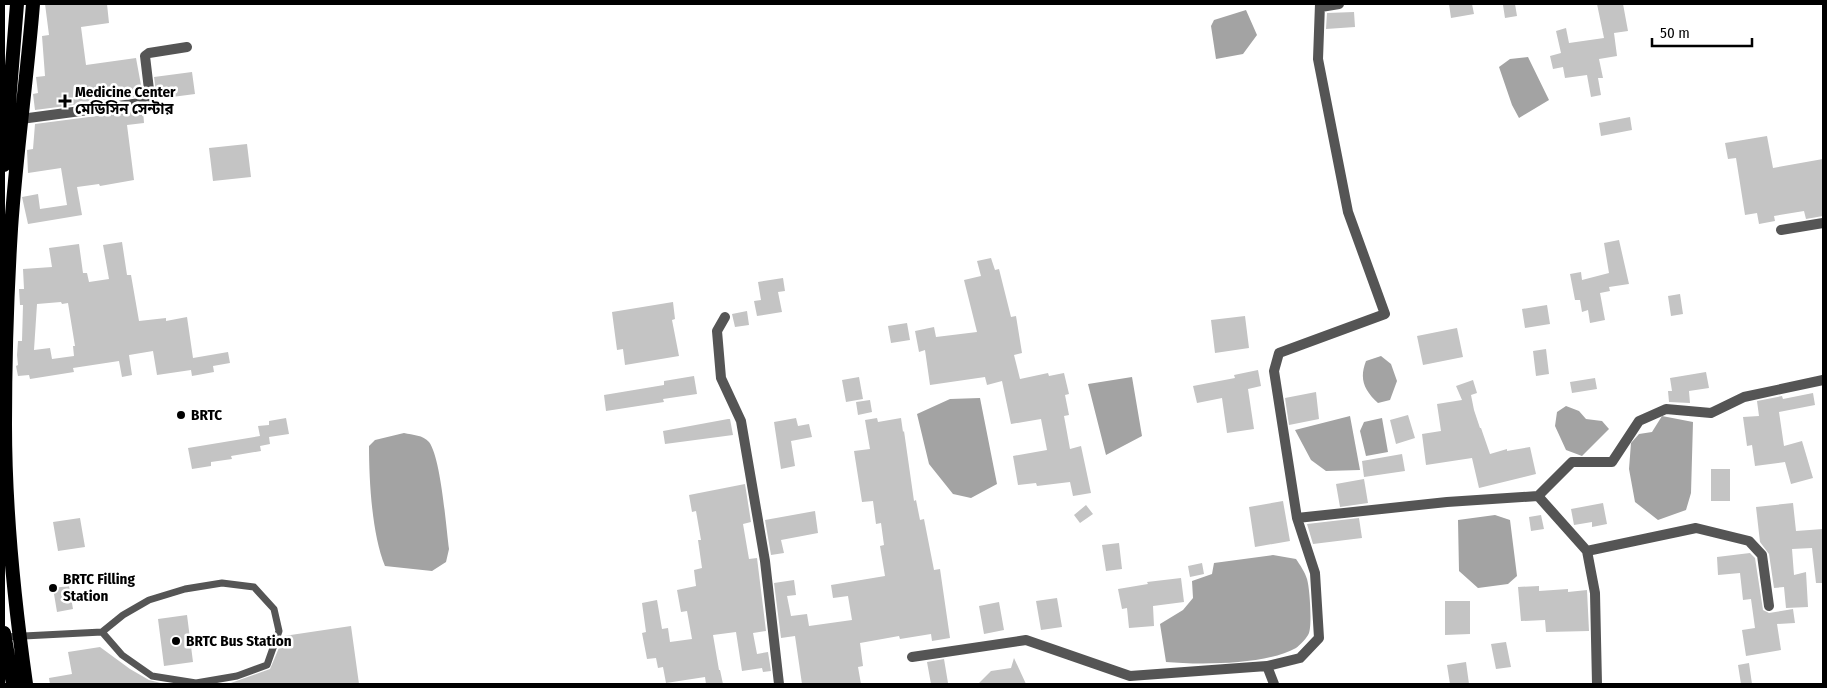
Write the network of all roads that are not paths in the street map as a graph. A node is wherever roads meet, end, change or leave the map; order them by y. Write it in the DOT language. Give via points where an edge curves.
graph roads {
  1 [pos="17,4"];
  2 [pos="33,4"];
  3 [pos="1339,4"];
  4 [pos="1321,5"];
  5 [pos="187,47"];
  6 [pos="7,85"];
  7 [pos="21,119"];
  8 [pos="4,165"];
  9 [pos="1823,223"];
  10 [pos="1782,230"];
  11 [pos="725,317"];
  12 [pos="1823,380"];
  13 [pos="1538,496"];
  14 [pos="1297,518"];
  15 [pos="1587,551"];
  16 [pos="1770,606"];
  17 [pos="102,632"];
  18 [pos="4,633"];
  19 [pos="19,636"];
  20 [pos="4,637"];
  21 [pos="912,658"];
  22 [pos="1267,666"];
  23 [pos="13,684"];
  24 [pos="26,684"];
  25 [pos="779,684"];
  26 [pos="1274,684"];
  27 [pos="1597,684"];
  1 -- 6 [label="highway"];
  2 -- 7 [label="highway"];
  3 -- 4 [label="street"];
  4 -- 14 [label="street" via="1318,59 1348,212 1385,314 1279,353 1274,371"];
  5 -- 7 [label="street" via="145,56 148,102"];
  6 -- 8 [label="highway"];
  7 -- 19 [label="highway" via="11,228 5,426 9,529"];
  9 -- 10 [label="street"];
  11 -- 25 [label="street" via="718,331 721,378 741,421 765,561"];
  12 -- 13 [label="street" via="1744,397 1711,413 1666,409 1638,421 1612,462 1572,462"];
  13 -- 14 [label="street"];
  13 -- 15 [label="street"];
  14 -- 22 [label="street" via="1315,573 1319,638 1300,658"];
  15 -- 16 [label="street" via="1696,528 1749,541 1762,555"];
  15 -- 27 [label="street" via="1595,593"];
  17 -- 17 [label="lane" via="149,600 185,589 222,583 254,587 274,609 280,631 267,664 237,676 196,684 152,676 122,655"];
  17 -- 19 [label="lane"];
  18 -- 20 [label="highway"];
  19 -- 20 [label="lane"];
  19 -- 24 [label="highway"];
  20 -- 23 [label="highway"];
  21 -- 22 [label="street" via="1026,640 1130,676"];
  22 -- 26 [label="street"];
}
